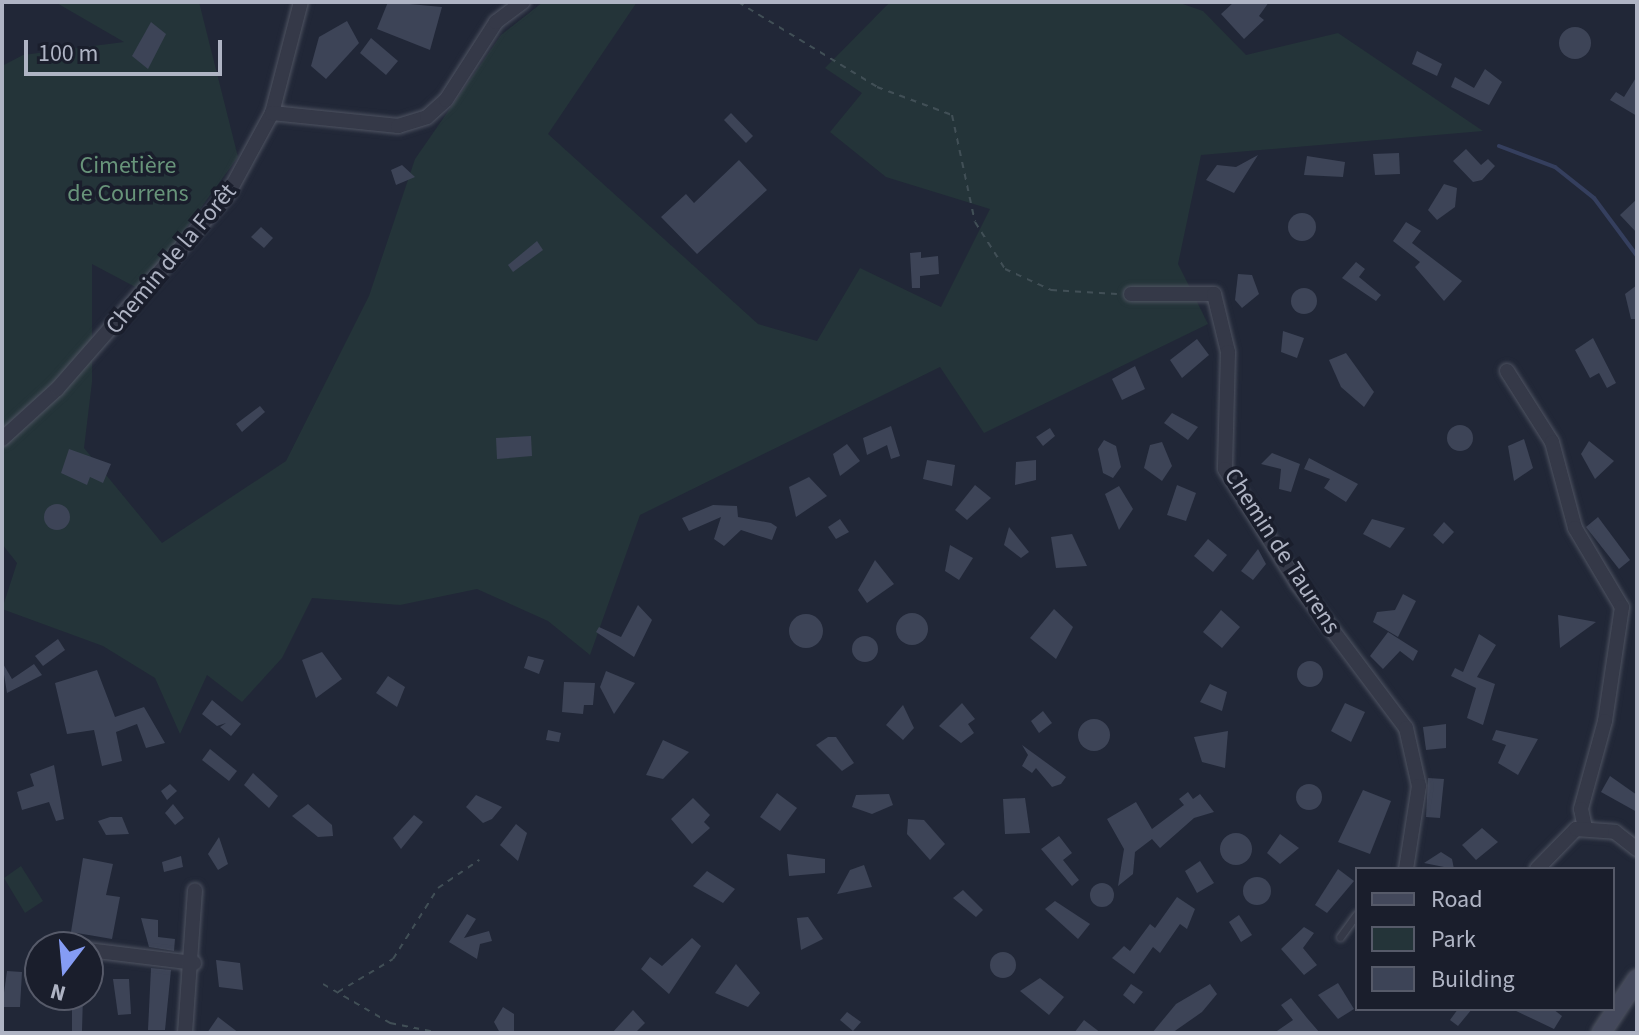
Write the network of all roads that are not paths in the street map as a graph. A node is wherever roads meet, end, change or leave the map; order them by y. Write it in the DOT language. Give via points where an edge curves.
graph roads {
  1 [pos="301,2"];
  2 [pos="523,2"];
  3 [pos="272,113"];
  4 [pos="1131,294"];
  5 [pos="1507,371"];
  6 [pos="2,439"];
  7 [pos="1585,828"];
  8 [pos="1637,849"];
  9 [pos="1406,867"];
  10 [pos="1539,867"];
  11 [pos="195,890"];
  12 [pos="1355,917"];
  13 [pos="1340,937"];
  14 [pos="104,952"];
  15 [pos="194,963"];
  16 [pos="1637,979"];
  17 [pos="1637,1001"];
  18 [pos="185,1033"];
  19 [pos="1601,1033"];
  20 [pos="1616,1033"];
  1 -- 3 [label="street, Chemin de la Forêt"];
  2 -- 3 [label="street" via="496,22 446,100 427,117 398,126"];
  3 -- 6 [label="street, Chemin de la Forêt" via="228,194 57,389"];
  4 -- 9 [label="street, Chemin de Taurens" via="1214,294 1228,352 1225,469 1297,583 1406,728 1419,786"];
  5 -- 7 [label="street" via="1552,442 1575,528 1622,607 1605,721 1581,809"];
  7 -- 8 [label="street" via="1615,832"];
  7 -- 10 [label="street"];
  11 -- 15 [label="street"];
  12 -- 13 [label="lane"];
  14 -- 15 [label="street"];
  15 -- 18 [label="street"];
  16 -- 19 [label="main road"];
  17 -- 20 [label="main road"];
}
